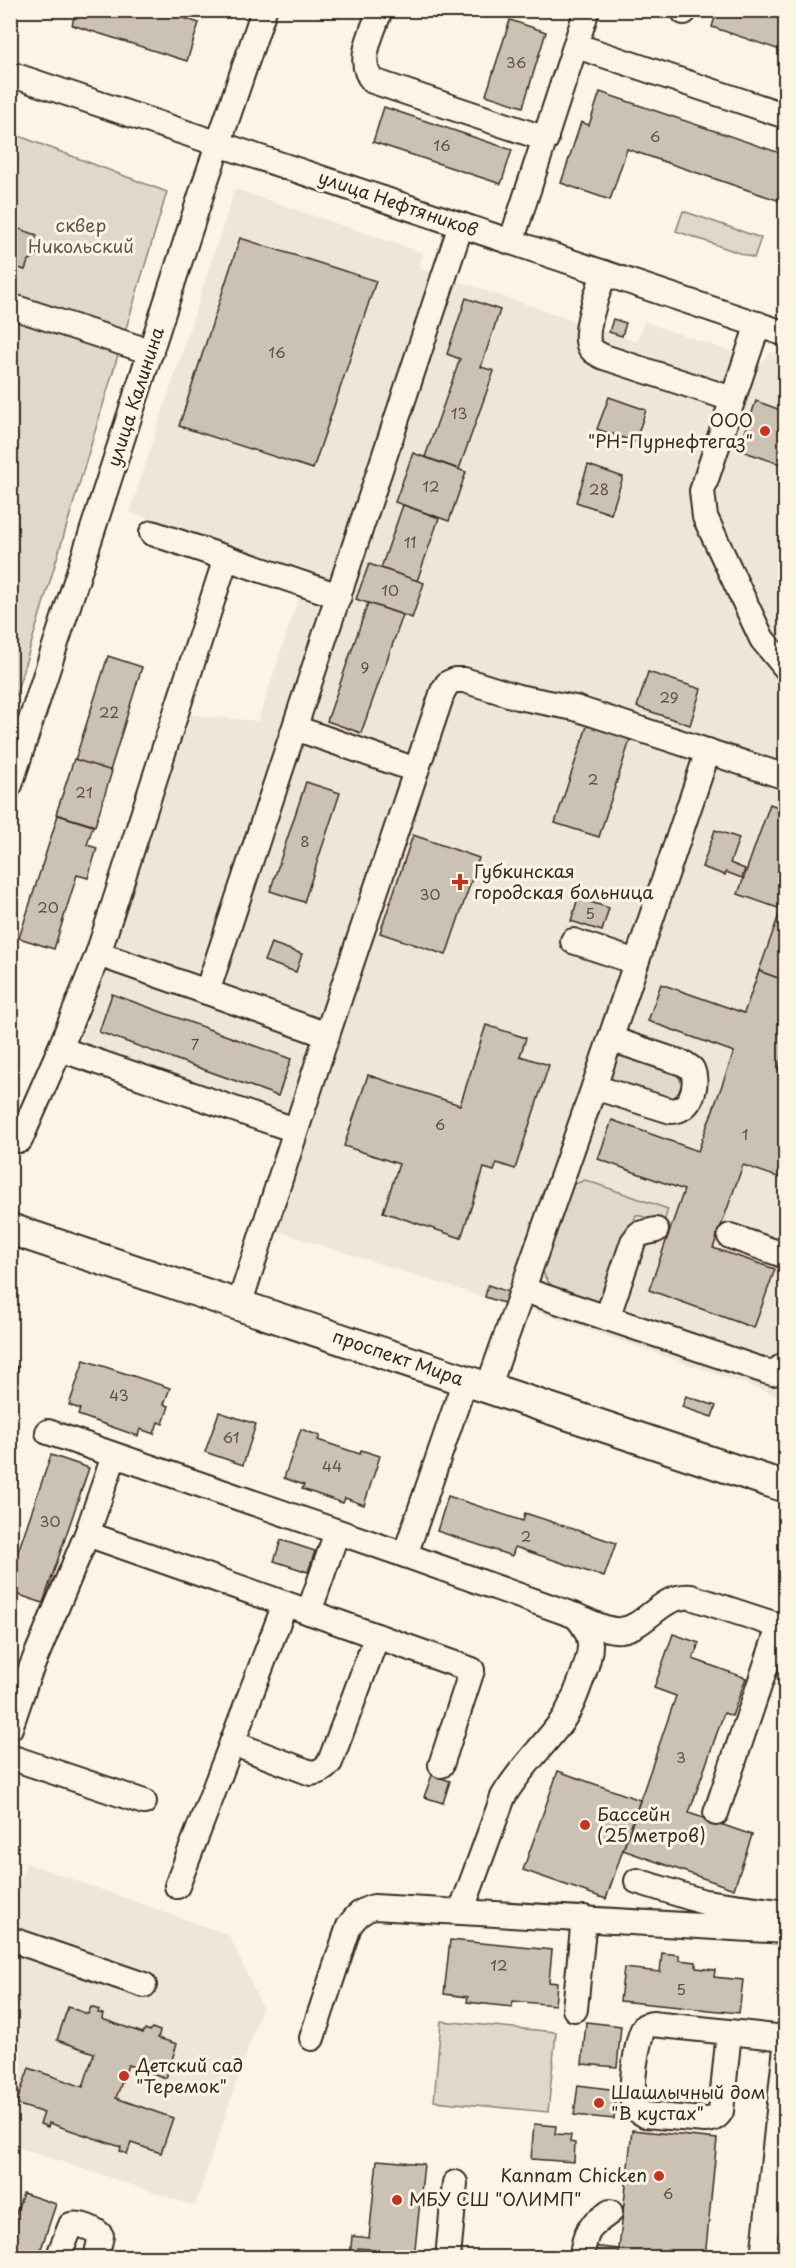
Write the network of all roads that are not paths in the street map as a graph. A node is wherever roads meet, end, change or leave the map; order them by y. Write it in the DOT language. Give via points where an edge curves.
graph roads {
  1 [pos="264,10"];
  2 [pos="380,10"];
  3 [pos="587,10"];
  4 [pos="577,46"];
  5 [pos="10,75"];
  6 [pos="786,116"];
  7 [pos="546,139"];
  8 [pos="219,143"];
  9 [pos="461,225"];
  10 [pos="512,242"];
  11 [pos="604,273"];
  12 [pos="10,306"];
  13 [pos="758,324"];
  14 [pos="786,334"];
  15 [pos="152,352"];
  16 [pos="732,399"];
  17 [pos="153,533"];
  18 [pos="226,558"];
  19 [pos="339,596"];
  20 [pos="786,668"];
  21 [pos="295,728"];
  22 [pos="708,750"];
  23 [pos="416,770"];
  24 [pos="786,777"];
  25 [pos="10,785"];
  26 [pos="573,941"];
  27 [pos="98,954"];
  28 [pos="636,962"];
  29 [pos="207,992"];
  30 [pos="327,1035"];
  31 [pos="610,1039"];
  32 [pos="60,1049"];
  33 [pos="594,1087"];
  34 [pos="295,1130"];
  35 [pos="20,1140"];
  36 [pos="10,1229"];
  37 [pos="656,1230"];
  38 [pos="730,1236"];
  39 [pos="786,1256"];
  40 [pos="524,1290"];
  41 [pos="239,1305"];
  42 [pos="607,1318"];
  43 [pos="786,1364"];
  44 [pos="476,1384"];
  45 [pos="48,1432"];
  46 [pos="114,1456"];
  47 [pos="786,1487"];
  48 [pos="337,1532"];
  49 [pos="87,1534"];
  50 [pos="405,1555"];
  51 [pos="285,1604"];
  52 [pos="309,1612"];
  53 [pos="576,1616"];
  54 [pos="782,1628"];
  55 [pos="376,1636"];
  56 [pos="10,1728"];
  57 [pos="232,1743"];
  58 [pos="10,1757"];
  59 [pos="441,1765"];
  60 [pos="144,1802"];
  61 [pos="716,1813"];
  62 [pos="177,1886"];
  63 [pos="461,1911"];
  64 [pos="786,1912"];
  65 [pos="584,1918"];
  66 [pos="652,1922"];
  67 [pos="786,1930"];
  68 [pos="10,1939"];
  69 [pos="144,1984"];
  70 [pos="575,2009"];
  71 [pos="729,2032"];
  72 [pos="312,2038"];
  73 [pos="786,2038"];
  74 [pos="786,2047"];
  75 [pos="780,2147"];
  76 [pos="454,2183"];
  77 [pos="610,2212"];
  78 [pos="58,2258"];
  79 [pos="96,2258"];
  80 [pos="448,2258"];
  81 [pos="582,2258"];
  82 [pos="763,2258"];
  1 -- 8 [label="street, улица Калинина"];
  2 -- 7 [label="street" via="364,58 373,81"];
  3 -- 4 [label="street"];
  4 -- 6 [label="street"];
  4 -- 7 [label="street"];
  5 -- 8 [label="street, улица Нефтяников"];
  7 -- 10 [label="street"];
  8 -- 9 [label="street, улица Нефтяников"];
  8 -- 15 [label="street, улица Калинина"];
  9 -- 10 [label="street, улица Нефтяников"];
  9 -- 19 [label="street"];
  10 -- 11 [label="street, улица Нефтяников"];
  11 -- 13 [label="street, улица Нефтяников"];
  11 -- 16 [label="street" via="590,320 590,348 604,357"];
  12 -- 15 [label="street"];
  13 -- 14 [label="street, улица Нефтяников"];
  13 -- 16 [label="street"];
  15 -- 25 [label="street, улица Калинина"];
  16 -- 20 [label="street" via="702,491 705,517 762,639"];
  17 -- 18 [label="street"];
  18 -- 19 [label="street"];
  18 -- 27 [label="street"];
  19 -- 21 [label="street"];
  21 -- 23 [label="street"];
  21 -- 29 [label="street"];
  22 -- 23 [label="street" via="575,708 455,680 443,691"];
  22 -- 24 [label="street"];
  22 -- 28 [label="street"];
  23 -- 30 [label="street"];
  26 -- 28 [label="street"];
  27 -- 29 [label="street"];
  27 -- 32 [label="street"];
  28 -- 31 [label="street"];
  29 -- 30 [label="street"];
  30 -- 34 [label="street"];
  31 -- 33 [label="street"];
  31 -- 33 [label="street" via="685,1064 692,1069 695,1082 688,1103 671,1112"];
  32 -- 34 [label="street"];
  32 -- 35 [label="street"];
  33 -- 40 [label="street"];
  34 -- 41 [label="street"];
  36 -- 41 [label="main road, проспект Мира"];
  37 -- 42 [label="street" via="639,1234 633,1242"];
  38 -- 39 [label="street"];
  40 -- 42 [label="street"];
  40 -- 44 [label="street"];
  41 -- 44 [label="main road, проспект Мира"];
  42 -- 43 [label="street" via="765,1371 773,1373"];
  44 -- 47 [label="main road, проспект Мира"];
  44 -- 50 [label="street"];
  45 -- 46 [label="street"];
  46 -- 48 [label="street"];
  46 -- 49 [label="street"];
  48 -- 50 [label="street"];
  48 -- 52 [label="street"];
  49 -- 51 [label="street"];
  49 -- 56 [label="street"];
  50 -- 53 [label="street"];
  51 -- 52 [label="street"];
  51 -- 57 [label="street"];
  52 -- 55 [label="street"];
  53 -- 54 [label="street" via="619,1631 682,1596"];
  53 -- 63 [label="street" via="587,1629 591,1643 572,1706 502,1797"];
  54 -- 61 [label="street"];
  55 -- 57 [label="street" via="326,1768 311,1773"];
  55 -- 59 [label="street" via="472,1670"];
  57 -- 62 [label="street"];
  58 -- 60 [label="street"];
  63 -- 65 [label="street"];
  63 -- 72 [label="street" via="374,1907 364,1910 349,1926"];
  64 -- 66 [label="street" via="704,1902 648,1885"];
  65 -- 66 [label="street"];
  65 -- 70 [label="street"];
  66 -- 67 [label="street"];
  68 -- 69 [label="street"];
  71 -- 71 [label="street" via="645,2026 639,2038 633,2098 638,2111 645,2115 705,2120 718,2116"];
  71 -- 73 [label="street"];
  74 -- 75 [label="street"];
  75 -- 82 [label="street"];
  76 -- 80 [label="street"];
  77 -- 81 [label="street" via="587,2231"];
  78 -- 79 [label="street" via="67,2230 76,2224 98,2231 101,2236"];
}
